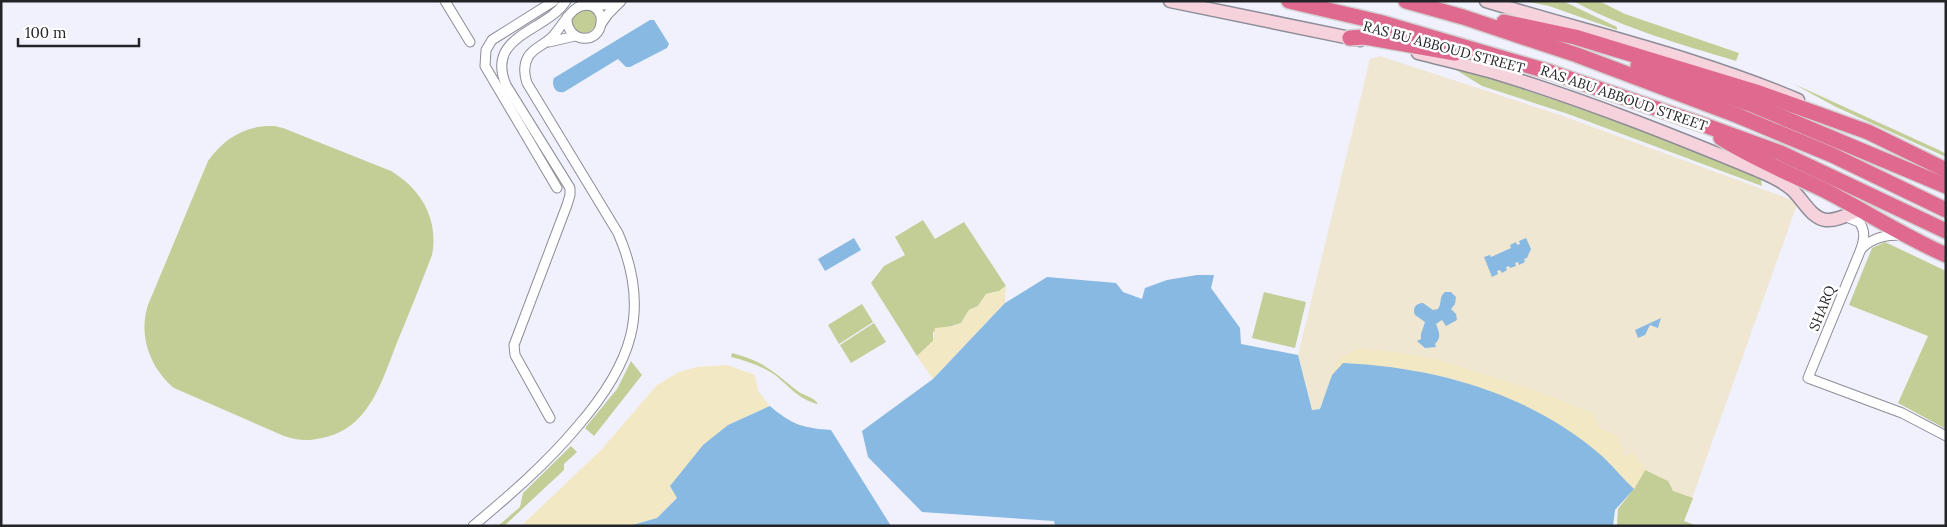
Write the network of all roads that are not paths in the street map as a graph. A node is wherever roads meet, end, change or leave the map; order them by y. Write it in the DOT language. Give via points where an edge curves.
graph roads {
  1 [pos="445,1"];
  2 [pos="554,1"];
  3 [pos="566,1"];
  4 [pos="614,1"];
  5 [pos="621,1"];
  6 [pos="1170,1"];
  7 [pos="1289,1"];
  8 [pos="1406,1"];
  9 [pos="1492,2"];
  10 [pos="577,3"];
  11 [pos="591,5"];
  12 [pos="1513,6"];
  13 [pos="567,17"];
  14 [pos="1463,17"];
  15 [pos="1506,22"];
  16 [pos="601,24"];
  17 [pos="575,36"];
  18 [pos="1350,38"];
  19 [pos="470,42"];
  20 [pos="546,43"];
  21 [pos="1550,72"];
  22 [pos="1704,125"];
  23 [pos="1868,132"];
  24 [pos="1946,170"];
  25 [pos="1946,186"];
  26 [pos="557,188"];
  27 [pos="1859,210"];
  28 [pos="1946,210"];
  29 [pos="1843,216"];
  30 [pos="1946,231"];
  31 [pos="1904,235"];
  32 [pos="1861,249"];
  33 [pos="1944,255"];
  34 [pos="550,418"];
  35 [pos="1946,436"];
  36 [pos="473,526"];
  1 -- 19 [label="street"];
  2 -- 26 [label="street" via="496,36 487,47 486,70"];
  3 -- 34 [label="street" via="557,12 512,42 502,69 506,85 570,188 567,205 514,345 515,355"];
  4 -- 11 [label="street"];
  5 -- 16 [label="street"];
  6 -- 18 [label="street, RAS BU ABBOUD STREET"];
  7 -- 21 [label="highway, RAS ABU ABBOUD STREET" via="1379,22"];
  8 -- 14 [label="highway, RAS ABU ABBOUD STREET"];
  9 -- 12 [label="street"];
  10 -- 11 [label="street"];
  10 -- 13 [label="street"];
  11 -- 16 [label="street" via="599,12"];
  12 -- 23 [label="street" via="1758,83"];
  13 -- 17 [label="street" via="567,24"];
  13 -- 20 [label="street"];
  14 -- 15 [label="highway" via="1488,17"];
  14 -- 28 [label="highway, RAS ABU ABBOUD STREET" via="1577,55 1736,115 1832,155"];
  15 -- 23 [label="highway" via="1666,64"];
  15 -- 25 [label="highway" via="1753,105"];
  16 -- 17 [label="street" via="592,37"];
  17 -- 20 [label="street"];
  18 -- 21 [label="highway" via="1365,37"];
  18 -- 29 [label="street, RAS BU ABBOUD STREET" via="1498,74 1618,115 1770,176 1789,187 1821,218 1832,220"];
  20 -- 36 [label="street" via="531,52 524,66 524,75 607,213 626,253 633,278 634,322 621,365 594,408 546,462"];
  21 -- 22 [label="highway, RAS ABU ABBOUD STREET"];
  22 -- 27 [label="highway" via="1752,156"];
  22 -- 30 [label="highway, RAS ABU ABBOUD STREET" via="1781,153"];
  23 -- 24 [label="highway"];
  27 -- 29 [label="street, RAS BU ABBOUD STREET"];
  27 -- 31 [label="highway"];
  29 -- 32 [label="street, SHARQ" via="1854,219 1863,227"];
  31 -- 32 [label="street" via="1884,236"];
  31 -- 33 [label="highway"];
  32 -- 35 [label="street, SHARQ" via="1808,378 1902,413"];
}
